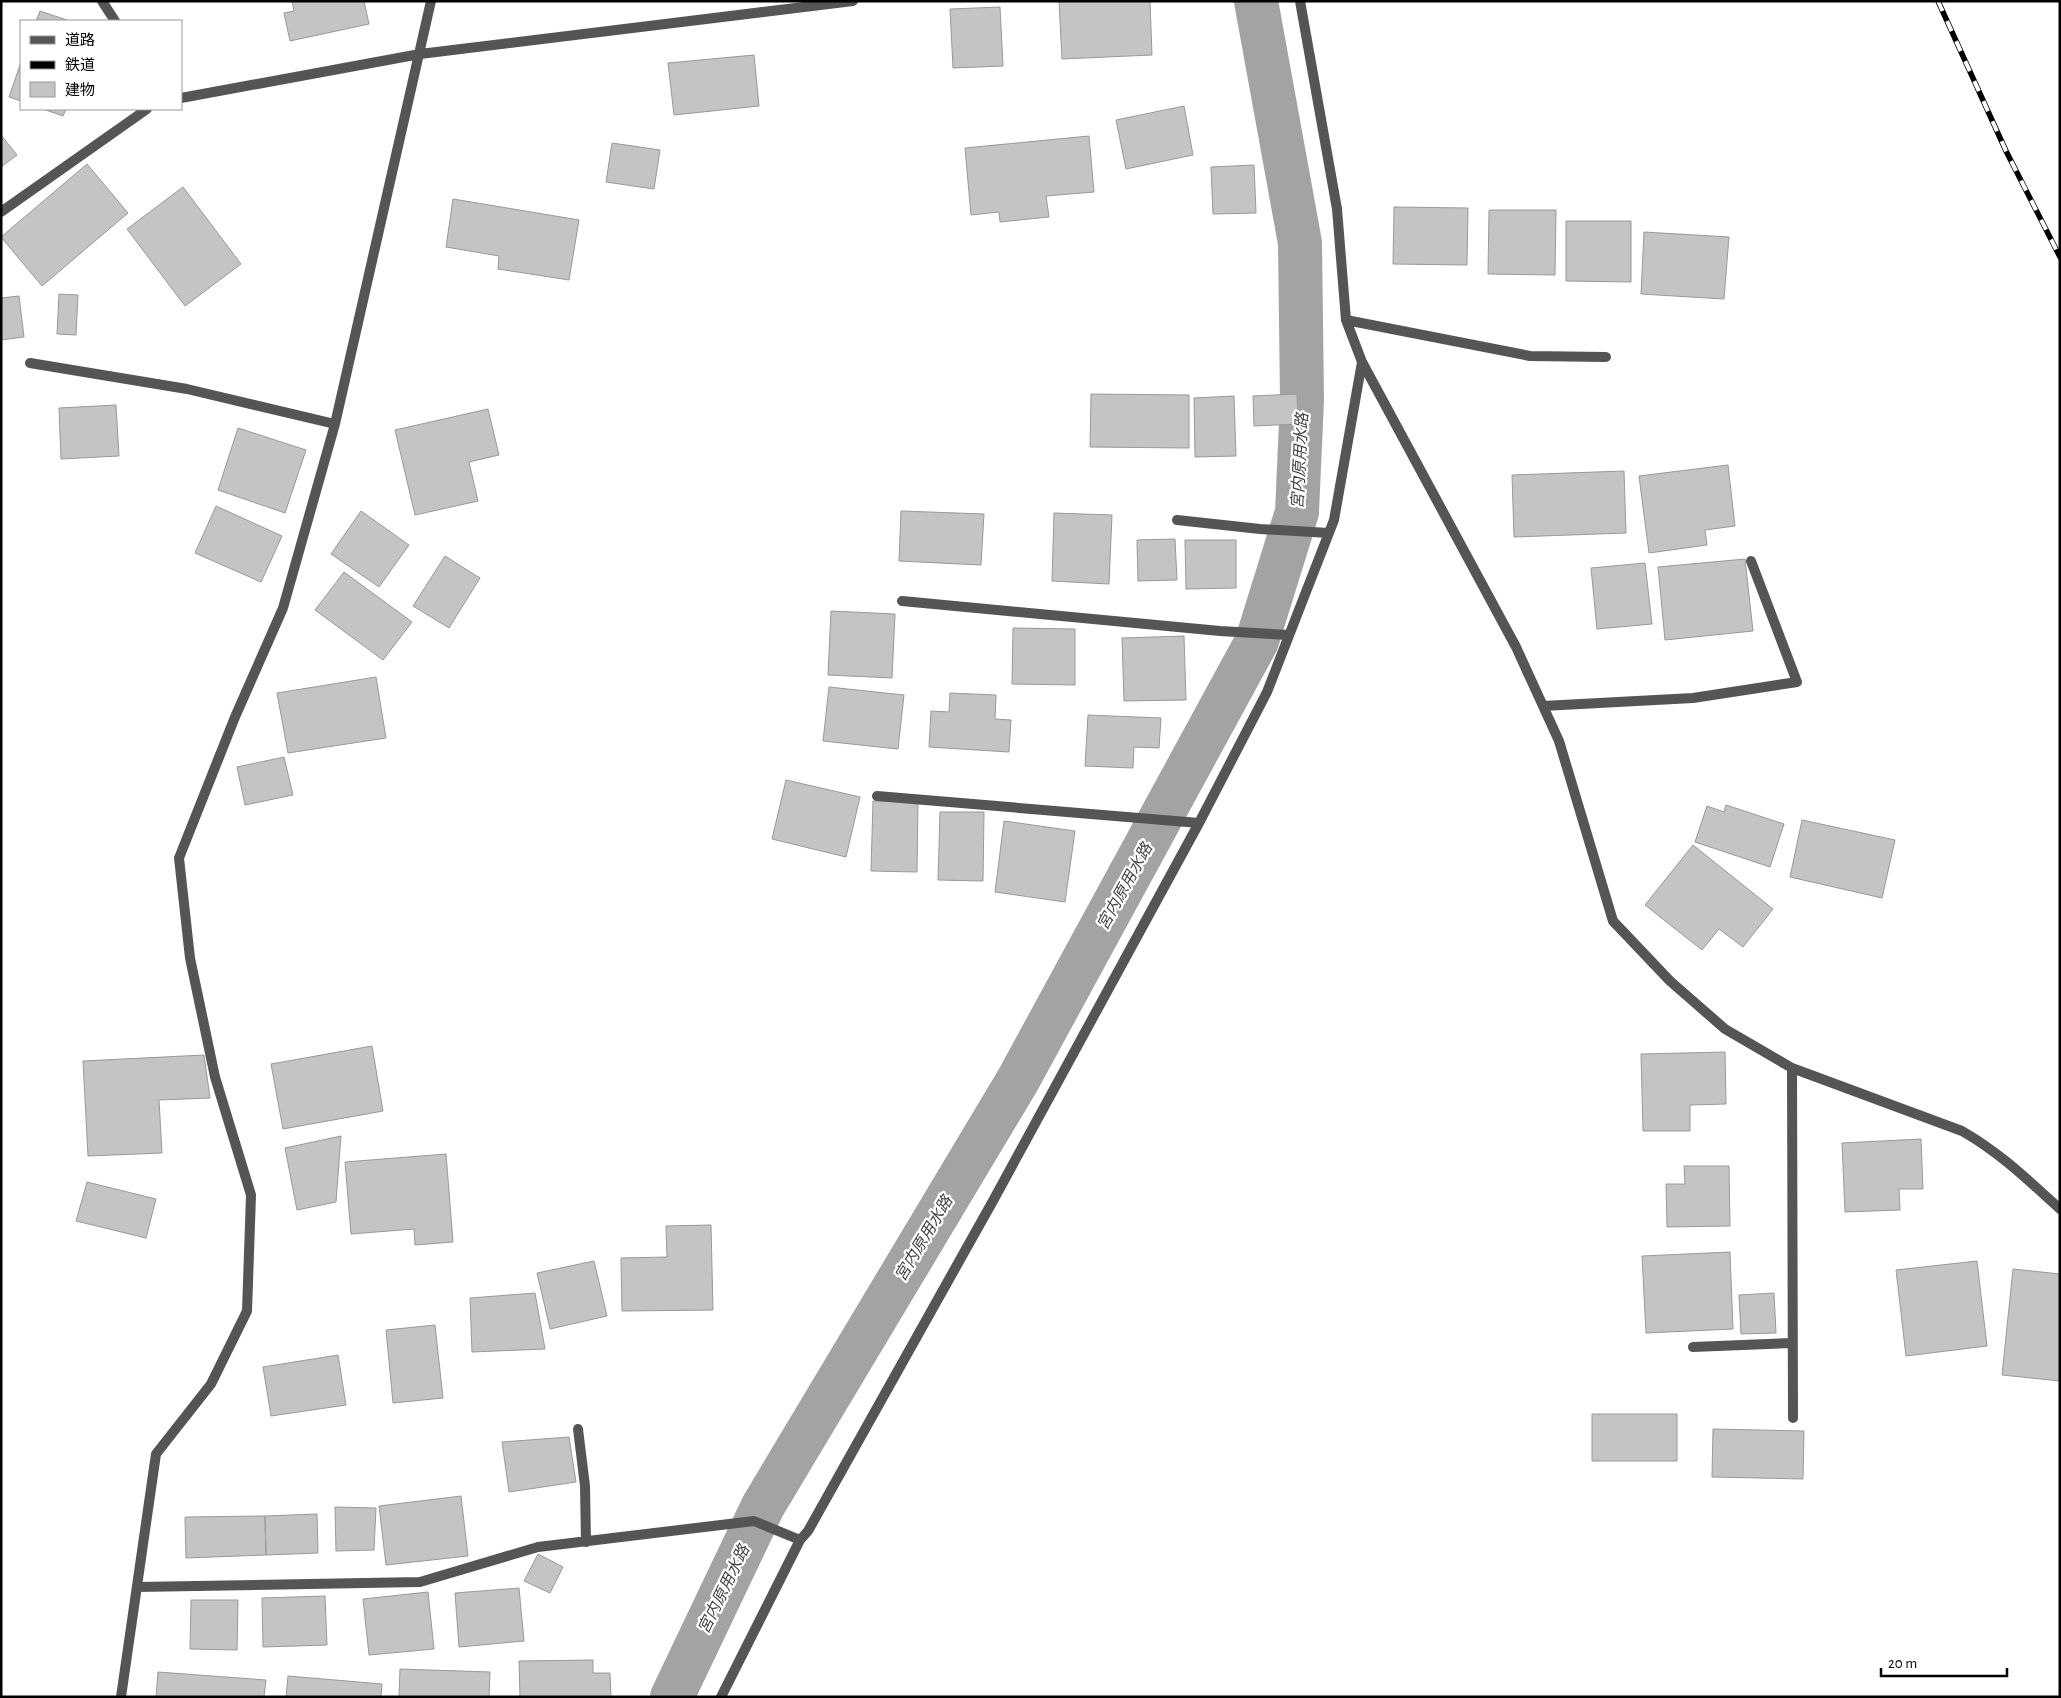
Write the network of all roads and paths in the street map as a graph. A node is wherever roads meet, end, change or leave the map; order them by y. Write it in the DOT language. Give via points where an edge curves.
graph roads {
  1 [pos="102,1"];
  2 [pos="431,1"];
  3 [pos="853,1"];
  4 [pos="1300,1"];
  5 [pos="114,20"];
  6 [pos="420,54"];
  7 [pos="182,98"];
  8 [pos="146,110"];
  9 [pos="1,212"];
  10 [pos="1346,320"];
  11 [pos="1606,357"];
  12 [pos="1362,362"];
  13 [pos="30,363"];
  14 [pos="335,424"];
  15 [pos="1177,520"];
  16 [pos="1328,533"];
  17 [pos="1751,561"];
  18 [pos="902,601"];
  19 [pos="1288,635"];
  20 [pos="1543,706"];
  21 [pos="878,796"];
  22 [pos="1197,823"];
  23 [pos="1792,1068"];
  24 [pos="2060,1209"];
  25 [pos="1792,1343"];
  26 [pos="1693,1347"];
  27 [pos="1792,1418"];
  28 [pos="578,1429"];
  29 [pos="800,1540"];
  30 [pos="586,1542"];
  31 [pos="137,1587"];
  32 [pos="121,1697"];
  33 [pos="721,1697"];
  1 -- 5 [label="street"];
  2 -- 6 [label="street"];
  3 -- 6 [label="street"];
  4 -- 10 [label="street" via="1337,209"];
  6 -- 7 [label="street"];
  6 -- 14 [label="street"];
  8 -- 9 [label="street"];
  10 -- 11 [label="street" via="1530,356"];
  10 -- 12 [label="street"];
  12 -- 16 [label="street" via="1334,520"];
  12 -- 20 [label="street" via="1516,648"];
  13 -- 14 [label="street" via="187,390"];
  14 -- 31 [label="street" via="282,608 179,858 190,958 215,1078 252,1195 247,1311 211,1384 156,1454"];
  15 -- 16 [label="street"];
  16 -- 19 [label="street"];
  17 -- 20 [label="street" via="1797,682 1693,698"];
  18 -- 19 [label="street"];
  19 -- 22 [label="street" via="1267,692"];
  20 -- 23 [label="street" via="1559,741 1613,921 1670,981 1725,1028"];
  21 -- 22 [label="street"];
  22 -- 29 [label="street" via="994,1199 808,1531"];
  23 -- 24 [label="street" via="1962,1131 2006,1160"];
  23 -- 25 [label="street"];
  25 -- 26 [label="street"];
  25 -- 27 [label="street"];
  28 -- 30 [label="street" via="585,1486"];
  29 -- 30 [label="street" via="754,1521"];
  29 -- 33 [label="street"];
  30 -- 31 [label="street" via="538,1547 420,1582"];
  31 -- 32 [label="street"];
}
